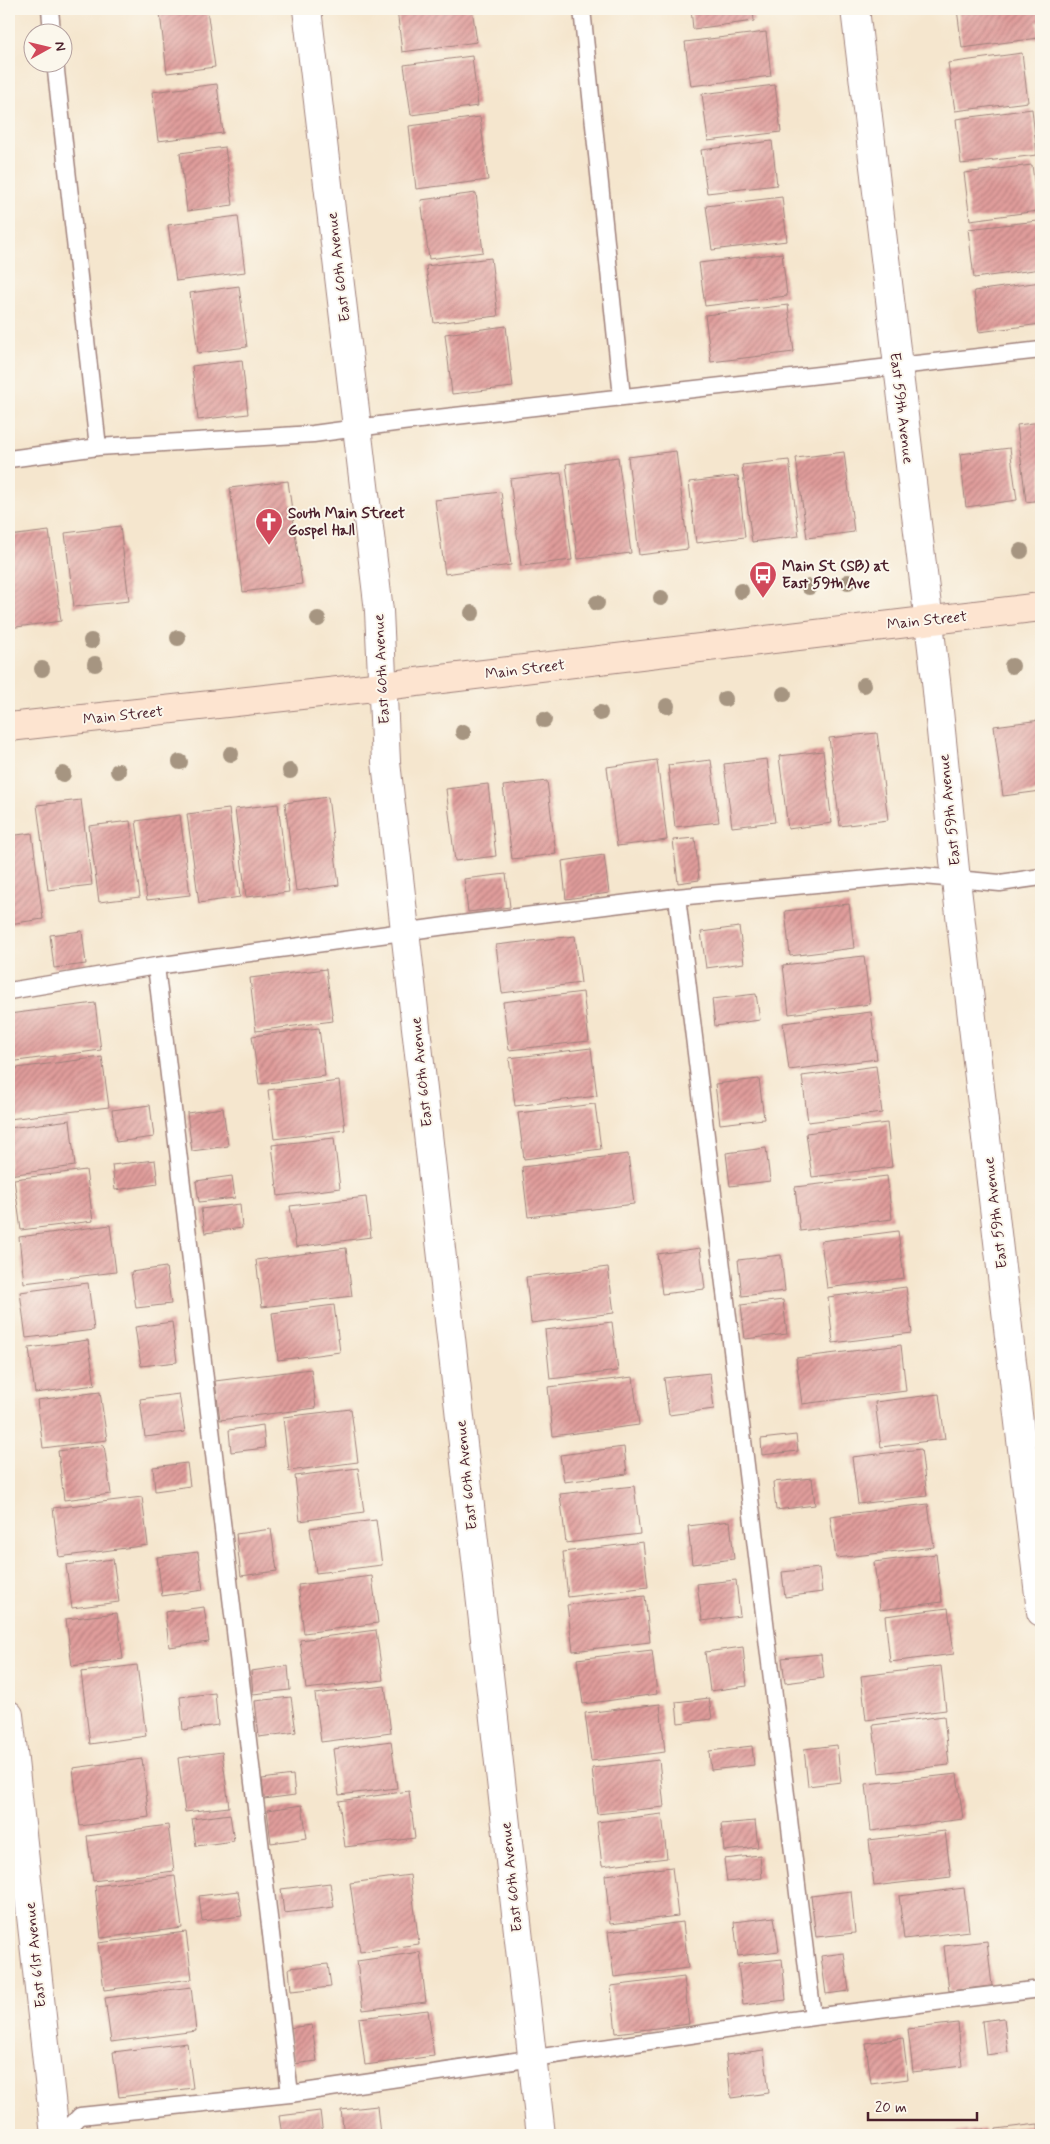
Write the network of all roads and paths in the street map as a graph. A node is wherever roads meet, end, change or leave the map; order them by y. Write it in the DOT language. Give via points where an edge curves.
graph roads {
  1 [pos="50,9"];
  2 [pos="307,9"];
  3 [pos="582,9"];
  4 [pos="855,9"];
  5 [pos="51,22"];
  6 [pos="56,72"];
  7 [pos="1041,350"];
  8 [pos="897,367"];
  9 [pos="622,397"];
  10 [pos="358,428"];
  11 [pos="98,447"];
  12 [pos="9,459"];
  13 [pos="1041,607"];
  14 [pos="928,619"];
  15 [pos="383,686"];
  16 [pos="9,727"];
  17 [pos="1041,878"];
  18 [pos="956,880"];
  19 [pos="677,898"];
  20 [pos="405,932"];
  21 [pos="156,966"];
  22 [pos="9,991"];
  23 [pos="1041,1612"];
  24 [pos="9,1715"];
  25 [pos="1041,1989"];
  26 [pos="813,2017"];
  27 [pos="532,2057"];
  28 [pos="290,2094"];
  29 [pos="55,2135"];
  30 [pos="62,2135"];
  31 [pos="541,2135"];
  1 -- 5 [label="lane"];
  2 -- 10 [label="street, East 60th Avenue"];
  3 -- 9 [label="lane"];
  4 -- 8 [label="street, East 59th Avenue"];
  6 -- 11 [label="lane"];
  7 -- 8 [label="lane"];
  8 -- 9 [label="lane"];
  8 -- 14 [label="street, East 59th Avenue"];
  9 -- 10 [label="lane"];
  10 -- 11 [label="lane" via="313,434"];
  10 -- 15 [label="street, East 60th Avenue"];
  11 -- 12 [label="lane"];
  13 -- 14 [label="main road, Main Street"];
  14 -- 15 [label="main road, Main Street"];
  14 -- 18 [label="street, East 59th Avenue"];
  15 -- 16 [label="main road, Main Street"];
  15 -- 20 [label="street, East 60th Avenue" via="386,762"];
  17 -- 18 [label="lane" via="1000,883"];
  18 -- 19 [label="lane" via="912,875"];
  18 -- 23 [label="street, East 59th Avenue"];
  19 -- 20 [label="lane"];
  19 -- 26 [label="lane"];
  20 -- 21 [label="lane"];
  20 -- 27 [label="street, East 60th Avenue"];
  21 -- 22 [label="lane"];
  21 -- 28 [label="lane"];
  24 -- 29 [label="street, East 61st Avenue"];
  25 -- 26 [label="lane"];
  26 -- 27 [label="lane"];
  27 -- 28 [label="lane"];
  27 -- 31 [label="street, East 60th Avenue"];
  28 -- 30 [label="lane" via="80,2116"];
}
